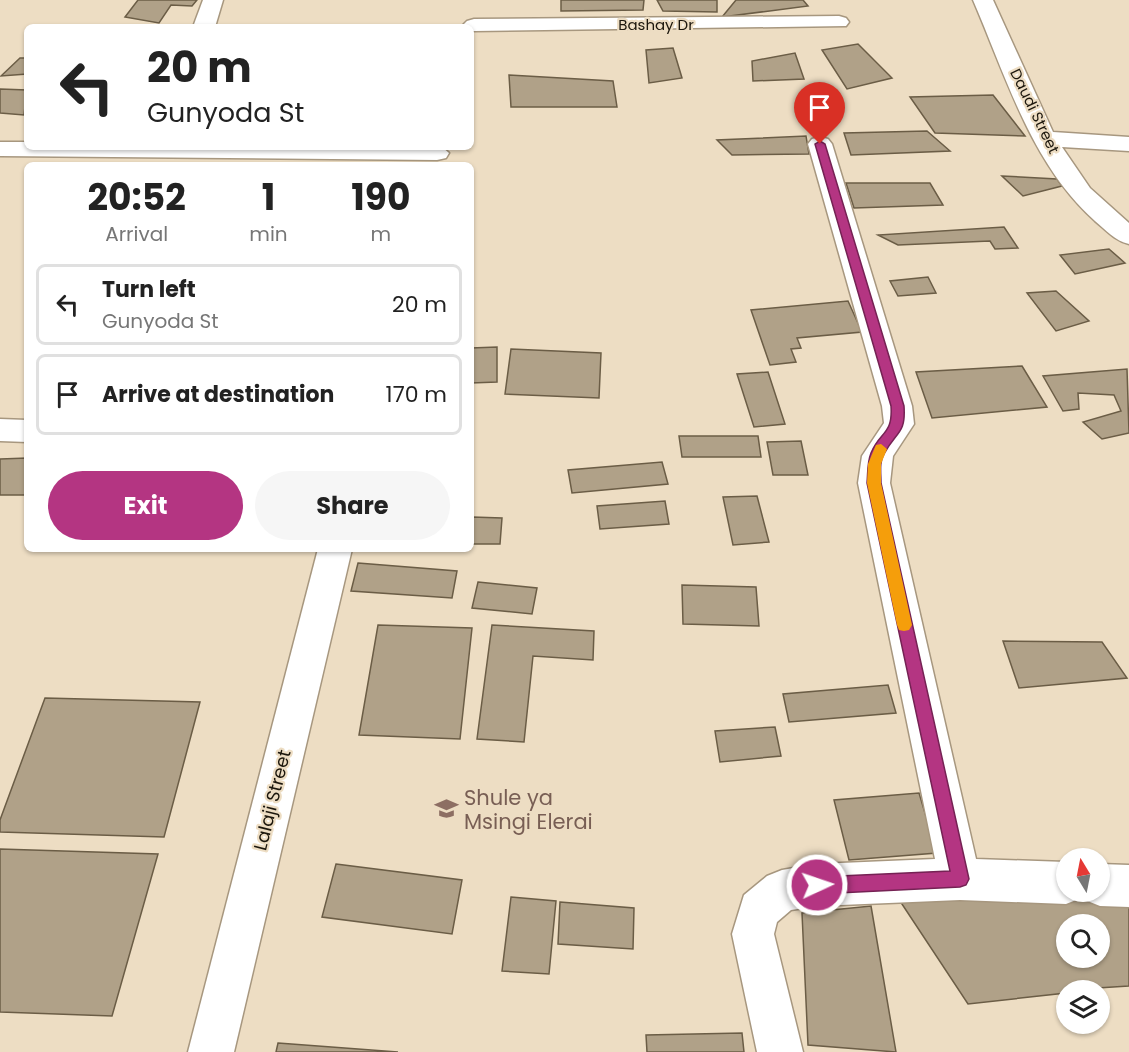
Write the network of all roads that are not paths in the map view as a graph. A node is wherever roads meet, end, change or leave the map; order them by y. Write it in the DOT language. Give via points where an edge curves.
graph roads {
  1 [pos="213,0"];
  2 [pos="983,0"];
  3 [pos="481,2"];
  4 [pos="839,22"];
  5 [pos="205,24"];
  6 [pos="474,24"];
  7 [pos="474,30"];
  8 [pos="1045,139"];
  9 [pos="820,144"];
  10 [pos="1129,144"];
  11 [pos="0,149"];
  12 [pos="24,149"];
  13 [pos="73,150"];
  14 [pos="436,155"];
  15 [pos="1129,236"];
  16 [pos="0,430"];
  17 [pos="24,431"];
  18 [pos="334,552"];
  19 [pos="960,879"];
  20 [pos="1056,884"];
  21 [pos="1110,885"];
  22 [pos="1129,886"];
  23 [pos="211,1052"];
  24 [pos="780,1052"];
  1 -- 5 [label="street"];
  2 -- 8 [label="street, Daudi Street"];
  3 -- 6 [label="street"];
  4 -- 7 [label="street, Bashay Dr"];
  8 -- 10 [label="street"];
  8 -- 15 [label="street, Daudi Street" via="1082,194"];
  9 -- 19 [label="street" via="897,406 899,424 878,453 874,483"];
  11 -- 12 [label="street"];
  13 -- 14 [label="street"];
  16 -- 17 [label="street"];
  18 -- 23 [label="street, Lalaji Street"];
  19 -- 20 [label="street"];
  19 -- 24 [label="street" via="817,885 782,891 759,910 753,934"];
  21 -- 22 [label="street"];
}
